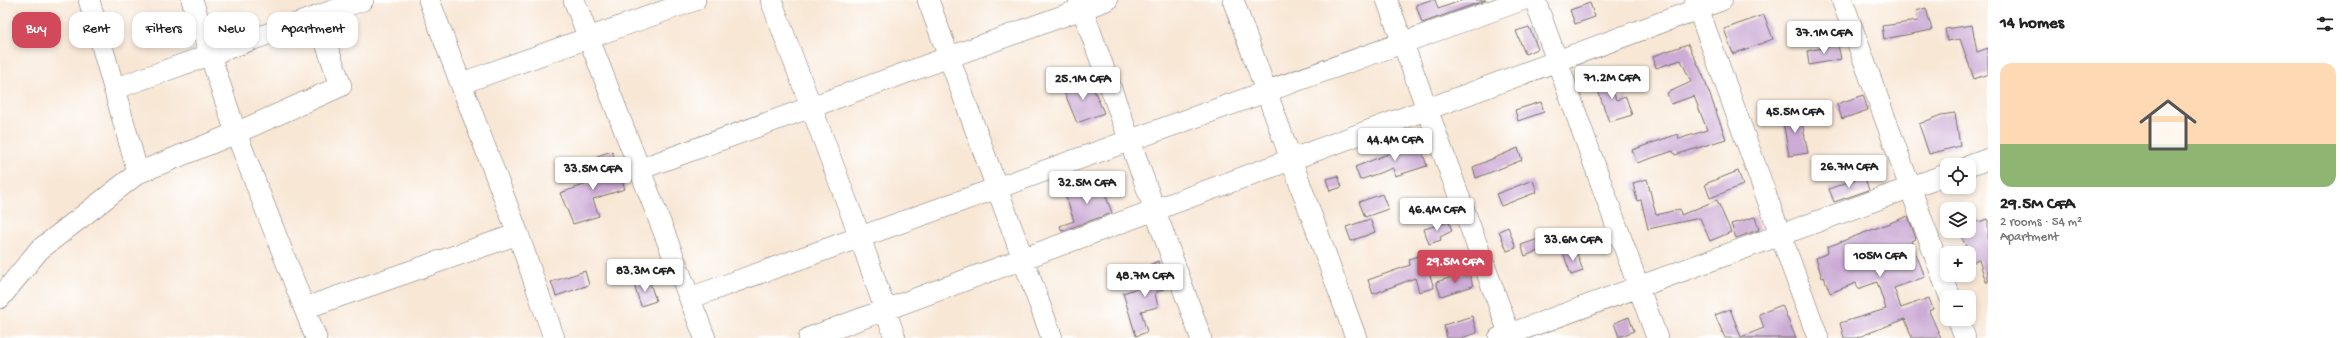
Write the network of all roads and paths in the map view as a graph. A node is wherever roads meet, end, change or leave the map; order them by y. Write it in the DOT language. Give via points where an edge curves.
graph roads {
  1 [pos="89,0"];
  2 [pos="192,0"];
  3 [pos="363,0"];
  4 [pos="429,0"];
  5 [pos="574,0"];
  6 [pos="695,0"];
  7 [pos="771,0"];
  8 [pos="928,0"];
  9 [pos="1107,0"];
  10 [pos="1233,0"];
  11 [pos="1387,0"];
  12 [pos="1522,0"];
  13 [pos="1535,0"];
  14 [pos="1722,0"];
  15 [pos="1842,0"];
  16 [pos="1080,4"];
  17 [pos="1697,4"];
  18 [pos="333,12"];
  19 [pos="267,35"];
  20 [pos="590,38"];
  21 [pos="1403,43"];
  22 [pos="328,48"];
  23 [pos="210,55"];
  24 [pos="949,57"];
  25 [pos="1557,61"];
  26 [pos="462,83"];
  27 [pos="114,89"];
  28 [pos="1266,92"];
  29 [pos="810,107"];
  30 [pos="1427,109"];
  31 [pos="236,133"];
  32 [pos="1130,140"];
  33 [pos="1988,159"];
  34 [pos="1291,160"];
  35 [pos="1976,163"];
  36 [pos="640,169"];
  37 [pos="138,174"];
  38 [pos="1940,176"];
  39 [pos="1910,187"];
  40 [pos="997,188"];
  41 [pos="1155,210"];
  42 [pos="518,234"];
  43 [pos="1780,235"];
  44 [pos="860,237"];
  45 [pos="1023,259"];
  46 [pos="1639,287"];
  47 [pos="1947,290"];
  48 [pos="0,298"];
  49 [pos="690,298"];
  50 [pos="305,308"];
  51 [pos="885,310"];
  52 [pos="1960,326"];
  53 [pos="1507,337"];
  54 [pos="316,338"];
  55 [pos="554,338"];
  56 [pos="705,338"];
  57 [pos="809,338"];
  58 [pos="895,338"];
  59 [pos="1052,338"];
  60 [pos="1201,338"];
  61 [pos="1356,338"];
  62 [pos="1657,338"];
  63 [pos="1818,338"];
  64 [pos="1964,338"];
  1 -- 27 [label="street"];
  2 -- 23 [label="street"];
  3 -- 18 [label="street"];
  4 -- 26 [label="street"];
  5 -- 20 [label="street"];
  6 -- 20 [label="street"];
  7 -- 29 [label="street"];
  8 -- 24 [label="street"];
  9 -- 16 [label="street"];
  10 -- 28 [label="street"];
  11 -- 21 [label="street"];
  12 -- 21 [label="street"];
  13 -- 25 [label="street"];
  14 -- 17 [label="street"];
  15 -- 39 [label="street"];
  16 -- 24 [label="street"];
  16 -- 32 [label="street"];
  17 -- 25 [label="street"];
  17 -- 43 [label="street"];
  19 -- 23 [label="street"];
  20 -- 26 [label="street"];
  20 -- 36 [label="street"];
  21 -- 28 [label="street"];
  21 -- 30 [label="street"];
  22 -- 31 [label="street" via="341,86"];
  23 -- 27 [label="street"];
  23 -- 31 [label="street"];
  24 -- 29 [label="street"];
  24 -- 40 [label="street"];
  25 -- 30 [label="street"];
  25 -- 46 [label="street"];
  26 -- 42 [label="street"];
  27 -- 37 [label="street"];
  28 -- 32 [label="street"];
  28 -- 34 [label="street"];
  29 -- 36 [label="street"];
  29 -- 44 [label="street"];
  30 -- 34 [label="street"];
  30 -- 53 [label="street"];
  31 -- 37 [label="street"];
  31 -- 50 [label="street"];
  32 -- 40 [label="street"];
  32 -- 41 [label="street"];
  33 -- 35 [label="street"];
  34 -- 41 [label="street"];
  34 -- 61 [label="street"];
  36 -- 49 [label="street"];
  37 -- 48 [label="street" via="39,250"];
  38 -- 39 [label="street"];
  39 -- 43 [label="street"];
  39 -- 47 [label="street"];
  40 -- 44 [label="street"];
  40 -- 45 [label="street"];
  41 -- 45 [label="street"];
  41 -- 60 [label="street"];
  42 -- 50 [label="street"];
  42 -- 55 [label="street"];
  43 -- 46 [label="street"];
  43 -- 63 [label="street"];
  44 -- 49 [label="street"];
  44 -- 51 [label="street"];
  45 -- 51 [label="street"];
  45 -- 59 [label="street"];
  46 -- 53 [label="street"];
  46 -- 62 [label="street"];
  49 -- 56 [label="street"];
  50 -- 54 [label="street"];
  51 -- 57 [label="street"];
  51 -- 58 [label="street"];
  52 -- 64 [label="street"];
}
